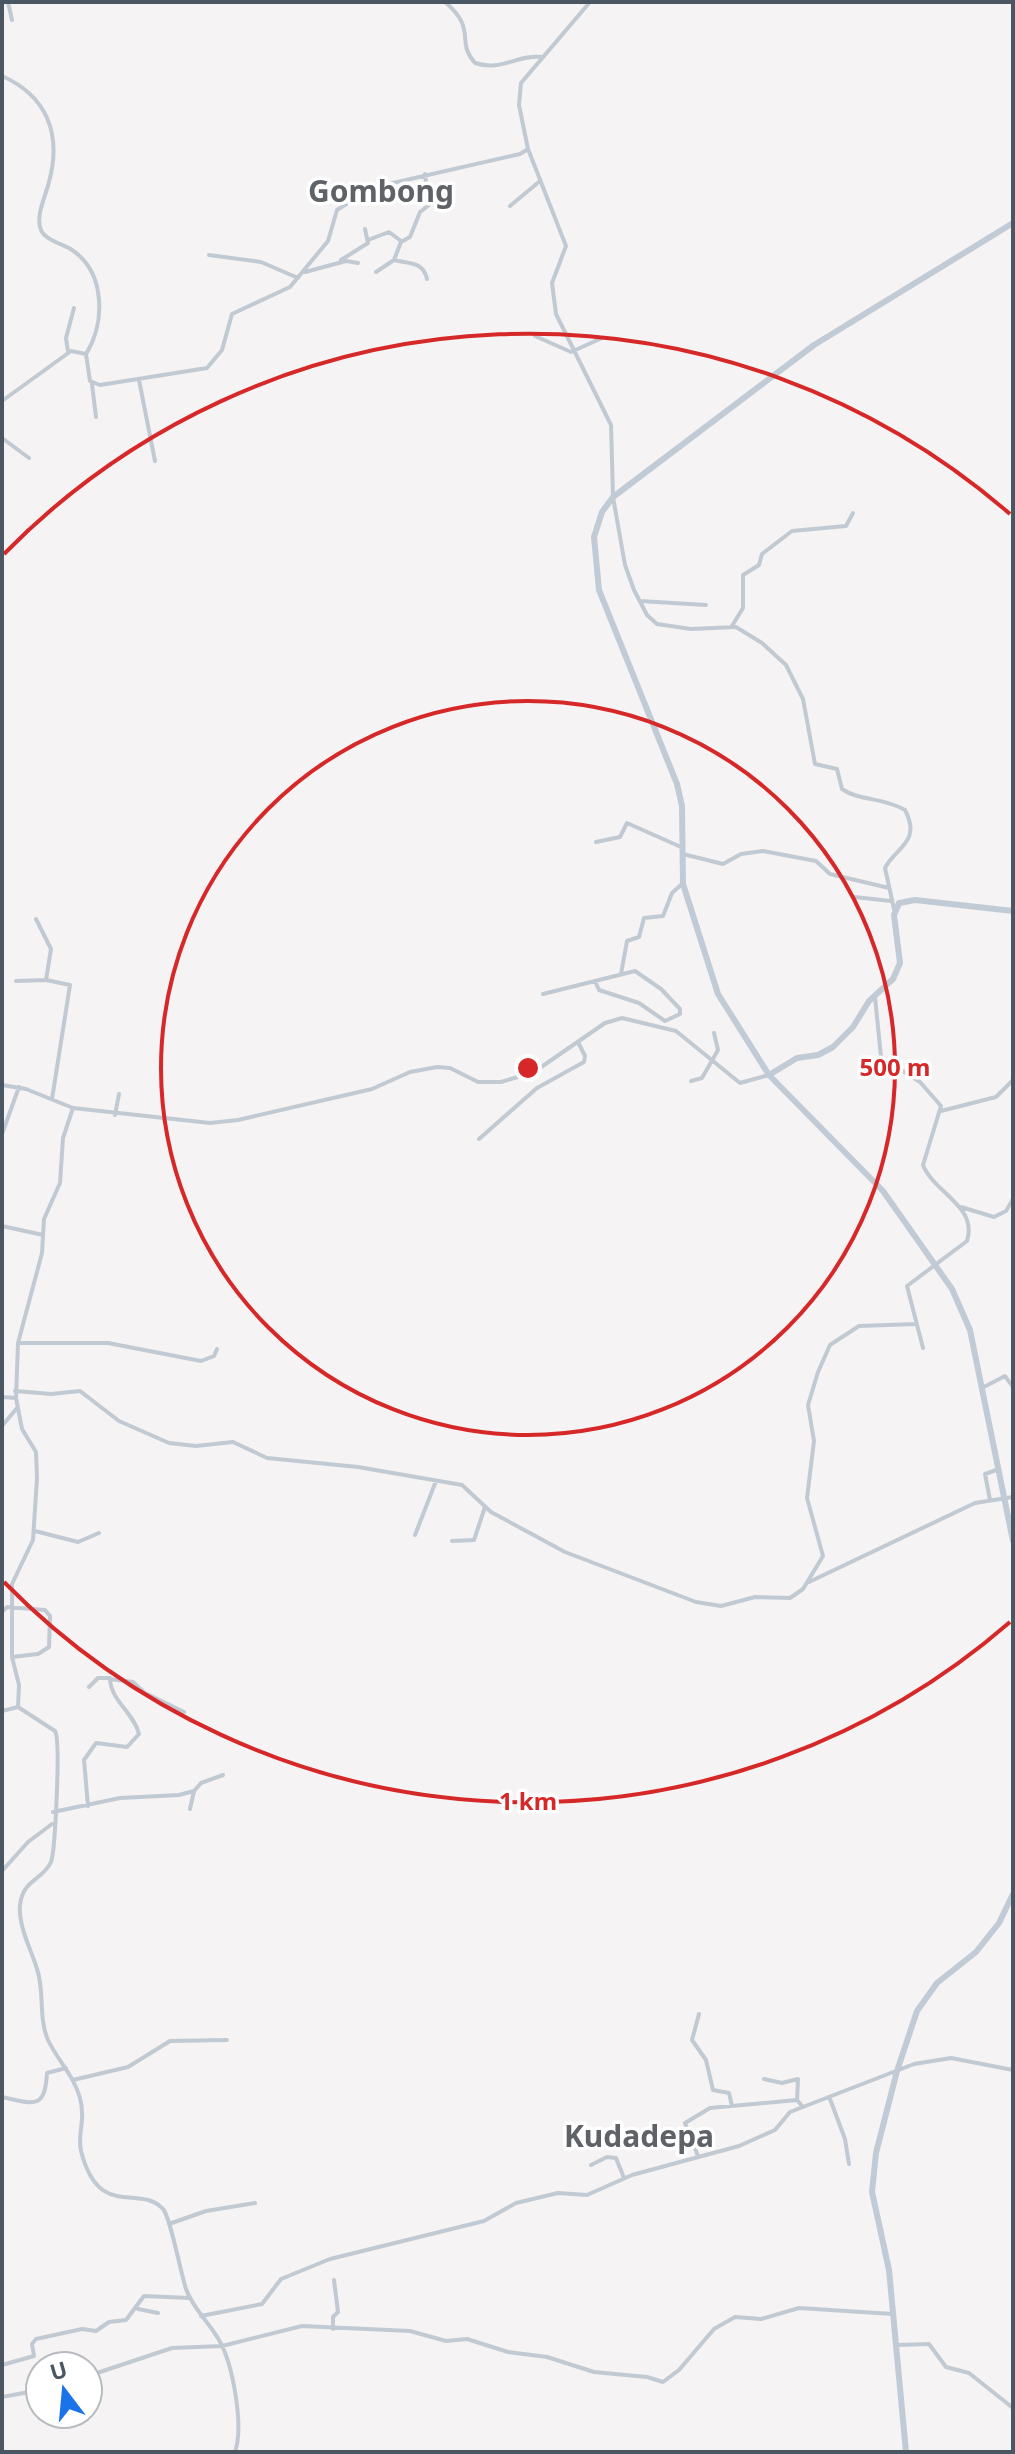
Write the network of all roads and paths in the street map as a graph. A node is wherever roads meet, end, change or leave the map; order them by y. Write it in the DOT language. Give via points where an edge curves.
graph roads {
  1 [pos="5,2"];
  2 [pos="445,2"];
  3 [pos="590,2"];
  4 [pos="12,20"];
  5 [pos="542,57"];
  6 [pos="2,76"];
  7 [pos="528,149"];
  8 [pos="425,174"];
  9 [pos="540,181"];
  10 [pos="510,206"];
  11 [pos="1013,223"];
  12 [pos="365,229"];
  13 [pos="368,240"];
  14 [pos="401,242"];
  15 [pos="209,255"];
  16 [pos="394,260"];
  17 [pos="339,262"];
  18 [pos="358,263"];
  19 [pos="376,272"];
  20 [pos="302,273"];
  21 [pos="298,278"];
  22 [pos="427,279"];
  23 [pos="74,308"];
  24 [pos="535,336"];
  25 [pos="602,338"];
  26 [pos="576,351"];
  27 [pos="68,352"];
  28 [pos="86,354"];
  29 [pos="139,380"];
  30 [pos="92,384"];
  31 [pos="2,401"];
  32 [pos="96,417"];
  33 [pos="2,438"];
  34 [pos="29,458"];
  35 [pos="155,461"];
  36 [pos="613,497"];
  37 [pos="853,513"];
  38 [pos="640,601"];
  39 [pos="706,605"];
  40 [pos="732,626"];
  41 [pos="596,842"];
  42 [pos="680,850"];
  43 [pos="683,884"];
  44 [pos="889,888"];
  45 [pos="854,897"];
  46 [pos="892,901"];
  47 [pos="894,909"];
  48 [pos="1013,911"];
  49 [pos="36,919"];
  50 [pos="621,974"];
  51 [pos="46,980"];
  52 [pos="16,981"];
  53 [pos="595,981"];
  54 [pos="543,994"];
  55 [pos="875,994"];
  56 [pos="665,1024"];
  57 [pos="714,1033"];
  58 [pos="578,1042"];
  59 [pos="713,1060"];
  60 [pos="769,1075"];
  61 [pos="1013,1080"];
  62 [pos="691,1081"];
  63 [pos="2,1085"];
  64 [pos="19,1087"];
  65 [pos="119,1094"];
  66 [pos="52,1099"];
  67 [pos="73,1108"];
  68 [pos="941,1111"];
  69 [pos="115,1115"];
  70 [pos="2,1134"];
  71 [pos="479,1139"];
  72 [pos="1013,1199"];
  73 [pos="961,1207"];
  74 [pos="2,1226"];
  75 [pos="43,1235"];
  76 [pos="936,1265"];
  77 [pos="916,1324"];
  78 [pos="18,1343"];
  79 [pos="923,1348"];
  80 [pos="217,1349"];
  81 [pos="1013,1387"];
  82 [pos="982,1388"];
  83 [pos="15,1391"];
  84 [pos="2,1397"];
  85 [pos="16,1398"];
  86 [pos="17,1408"];
  87 [pos="2,1426"];
  88 [pos="999,1469"];
  89 [pos="436,1481"];
  90 [pos="1009,1497"];
  91 [pos="990,1500"];
  92 [pos="485,1507"];
  93 [pos="35,1531"];
  94 [pos="99,1533"];
  95 [pos="415,1535"];
  96 [pos="452,1541"];
  97 [pos="1013,1541"];
  98 [pos="807,1583"];
  99 [pos="12,1608"];
  100 [pos="2,1612"];
  101 [pos="12,1657"];
  102 [pos="111,1678"];
  103 [pos="89,1687"];
  104 [pos="18,1707"];
  105 [pos="2,1711"];
  106 [pos="184,1712"];
  107 [pos="223,1775"];
  108 [pos="194,1791"];
  109 [pos="88,1806"];
  110 [pos="190,1809"];
  111 [pos="53,1812"];
  112 [pos="53,1824"];
  113 [pos="2,1871"];
  114 [pos="1013,1894"];
  115 [pos="699,2014"];
  116 [pos="227,2040"];
  117 [pos="66,2068"];
  118 [pos="1013,2070"];
  119 [pos="897,2071"];
  120 [pos="73,2080"];
  121 [pos="767,2089"];
  122 [pos="2,2097"];
  123 [pos="830,2099"];
  124 [pos="797,2100"];
  125 [pos="732,2106"];
  126 [pos="803,2107"];
  127 [pos="698,2156"];
  128 [pos="849,2164"];
  129 [pos="591,2165"];
  130 [pos="624,2178"];
  131 [pos="255,2203"];
  132 [pos="169,2224"];
  133 [pos="334,2280"];
  134 [pos="189,2298"];
  135 [pos="138,2309"];
  136 [pos="158,2313"];
  137 [pos="894,2314"];
  138 [pos="201,2316"];
  139 [pos="333,2329"];
  140 [pos="897,2345"];
  141 [pos="222,2346"];
  142 [pos="2,2365"];
  143 [pos="104,2371"];
  144 [pos="24,2393"];
  145 [pos="2,2397"];
  146 [pos="1013,2408"];
  147 [pos="235,2452"];
  148 [pos="906,2452"];
  1 -- 4 [label="street"];
  2 -- 5 [label="street" via="462,18 467,51 475,63 501,67 526,56"];
  3 -- 5 [label="street"];
  5 -- 7 [label="street" via="525,75 519,93"];
  6 -- 28 [label="street" via="40,100 52,136 52,171 41,230 78,254 96,281 98,326"];
  7 -- 8 [label="street"];
  7 -- 9 [label="street"];
  8 -- 14 [label="street" via="429,205 420,212 410,237"];
  8 -- 20 [label="street" via="371,188 339,208 328,241"];
  9 -- 10 [label="street"];
  9 -- 26 [label="street" via="566,246 553,289 561,328"];
  11 -- 36 [label="main road" via="814,345"];
  12 -- 13 [label="street"];
  13 -- 14 [label="street" via="389,232"];
  13 -- 17 [label="street"];
  14 -- 16 [label="street"];
  15 -- 21 [label="street" via="261,262"];
  16 -- 19 [label="street"];
  16 -- 22 [label="street" via="417,263"];
  17 -- 18 [label="street"];
  17 -- 20 [label="street"];
  20 -- 21 [label="street"];
  21 -- 29 [label="street" via="286,290 235,310 222,350 207,368"];
  23 -- 27 [label="street"];
  24 -- 26 [label="street"];
  25 -- 26 [label="street"];
  26 -- 36 [label="street" via="611,425"];
  27 -- 28 [label="street"];
  27 -- 31 [label="street"];
  28 -- 30 [label="street"];
  29 -- 30 [label="street"];
  29 -- 35 [label="street"];
  30 -- 32 [label="street"];
  33 -- 34 [label="street"];
  36 -- 38 [label="street" via="625,565"];
  36 -- 42 [label="main road" via="594,537 599,590 682,802"];
  37 -- 40 [label="street" via="846,526 792,531 762,554 759,565 743,575 743,608"];
  38 -- 39 [label="street"];
  38 -- 40 [label="street" via="652,621 662,626"];
  40 -- 44 [label="street" via="762,643 792,672 805,702 815,764 837,769 848,793 882,798 905,810 910,824 903,850 886,865"];
  41 -- 42 [label="street" via="620,837 627,823"];
  42 -- 43 [label="main road"];
  42 -- 44 [label="street" via="723,864 761,851 800,857 816,861 830,874"];
  43 -- 50 [label="street" via="672,893 663,916 643,919 640,936 627,942"];
  43 -- 60 [label="main road" via="718,994"];
  44 -- 46 [label="street"];
  45 -- 46 [label="street"];
  46 -- 47 [label="street"];
  47 -- 48 [label="main road" via="908,900"];
  47 -- 55 [label="main road" via="899,968"];
  49 -- 51 [label="street" via="50,946"];
  50 -- 53 [label="street"];
  50 -- 56 [label="street" via="635,971 677,1006 680,1014"];
  51 -- 52 [label="street"];
  51 -- 66 [label="street" via="70,985"];
  53 -- 54 [label="street"];
  53 -- 56 [label="street" via="599,990 639,1003"];
  55 -- 60 [label="main road" via="833,1047 797,1058"];
  55 -- 68 [label="street" via="881,1057 920,1082"];
  56 -- 58 [label="street" via="615,1018"];
  56 -- 59 [label="street"];
  57 -- 59 [label="street" via="719,1047"];
  58 -- 69 [label="street" via="525,1077 501,1082 478,1082 437,1067 372,1089 238,1120 210,1123"];
  58 -- 71 [label="street" via="584,1062 537,1088"];
  59 -- 60 [label="street" via="740,1083"];
  59 -- 62 [label="street" via="702,1078"];
  60 -- 76 [label="main road" via="883,1191"];
  61 -- 68 [label="street" via="994,1098"];
  63 -- 64 [label="street"];
  64 -- 66 [label="street"];
  64 -- 70 [label="street"];
  65 -- 69 [label="street"];
  66 -- 67 [label="street"];
  67 -- 69 [label="street"];
  67 -- 75 [label="street" via="63,1138 60,1183 46,1212"];
  68 -- 73 [label="street" via="923,1164 935,1185"];
  72 -- 73 [label="street" via="994,1217"];
  73 -- 76 [label="street" via="969,1240"];
  74 -- 75 [label="street"];
  75 -- 78 [label="street"];
  76 -- 77 [label="street" via="907,1286"];
  76 -- 82 [label="main road" via="969,1325"];
  77 -- 79 [label="street"];
  77 -- 98 [label="street" via="859,1326 829,1346 818,1372 808,1405 814,1441 807,1498 824,1552"];
  78 -- 80 [label="street" via="108,1343 201,1361"];
  78 -- 83 [label="street"];
  81 -- 82 [label="street" via="1005,1376"];
  82 -- 88 [label="main road"];
  83 -- 85 [label="street"];
  83 -- 89 [label="street" via="80,1391 119,1421 169,1443 233,1442 267,1458"];
  84 -- 85 [label="street"];
  85 -- 86 [label="street"];
  86 -- 87 [label="street"];
  86 -- 93 [label="street" via="37,1454"];
  88 -- 90 [label="main road"];
  88 -- 91 [label="street" via="985,1474"];
  89 -- 92 [label="street" via="463,1486"];
  89 -- 95 [label="street"];
  90 -- 91 [label="street"];
  90 -- 97 [label="main road"];
  91 -- 98 [label="street" via="905,1534"];
  92 -- 96 [label="street" via="474,1540"];
  92 -- 98 [label="street" via="565,1552 696,1602 721,1606 755,1597 787,1599"];
  93 -- 94 [label="street" via="78,1542"];
  93 -- 99 [label="street" via="13,1581"];
  99 -- 100 [label="street"];
  99 -- 101 [label="street"];
  99 -- 101 [label="street" via="48,1612 51,1637 43,1652"];
  101 -- 104 [label="street"];
  102 -- 103 [label="street" via="101,1676"];
  102 -- 106 [label="street" via="133,1682"];
  102 -- 109 [label="street" via="112,1691 139,1734 127,1747 96,1743 85,1758"];
  104 -- 105 [label="street"];
  104 -- 111 [label="street" via="58,1737"];
  107 -- 108 [label="street"];
  108 -- 109 [label="street"];
  108 -- 110 [label="street"];
  109 -- 111 [label="street"];
  111 -- 112 [label="street"];
  112 -- 113 [label="street"];
  112 -- 117 [label="street" via="56,1844 50,1865 28,1884 20,1910 39,1973 46,2034"];
  114 -- 119 [label="main road" via="976,1952 927,1995"];
  115 -- 125 [label="street" via="692,2040 707,2062 713,2090 729,2093"];
  116 -- 120 [label="street" via="170,2041 119,2071"];
  117 -- 120 [label="street"];
  117 -- 122 [label="street" via="47,2073 42,2099"];
  118 -- 119 [label="street" via="951,2058"];
  119 -- 123 [label="street"];
  119 -- 137 [label="main road" via="872,2192"];
  120 -- 132 [label="street" via="85,2118 80,2147 91,2176 114,2197 159,2205"];
  121 -- 124 [label="street" via="766,2080 798,2079"];
  123 -- 126 [label="street"];
  123 -- 128 [label="street"];
  124 -- 125 [label="street"];
  124 -- 126 [label="street"];
  125 -- 127 [label="street" via="708,2108 686,2121"];
  126 -- 127 [label="street" via="762,2137"];
  127 -- 130 [label="street"];
  129 -- 130 [label="street" via="616,2158"];
  130 -- 138 [label="street" via="587,2195 557,2193 516,2203 484,2221 346,2254 282,2278 262,2304"];
  131 -- 132 [label="street"];
  132 -- 134 [label="street"];
  133 -- 139 [label="street" via="338,2312"];
  134 -- 135 [label="street" via="144,2296"];
  134 -- 138 [label="street"];
  135 -- 136 [label="street"];
  135 -- 142 [label="street" via="126,2320 109,2322 97,2331 36,2339 34,2356"];
  137 -- 139 [label="street" via="799,2308 761,2319 737,2316 714,2329 664,2382 602,2374 467,2339 448,2342 410,2331"];
  137 -- 140 [label="main road"];
  138 -- 141 [label="street"];
  139 -- 141 [label="street" via="292,2327"];
  140 -- 146 [label="street" via="929,2344 947,2368 969,2373"];
  140 -- 148 [label="main road"];
  141 -- 143 [label="street" via="172,2348"];
  141 -- 147 [label="street" via="238,2416"];
  144 -- 145 [label="street"];
}
